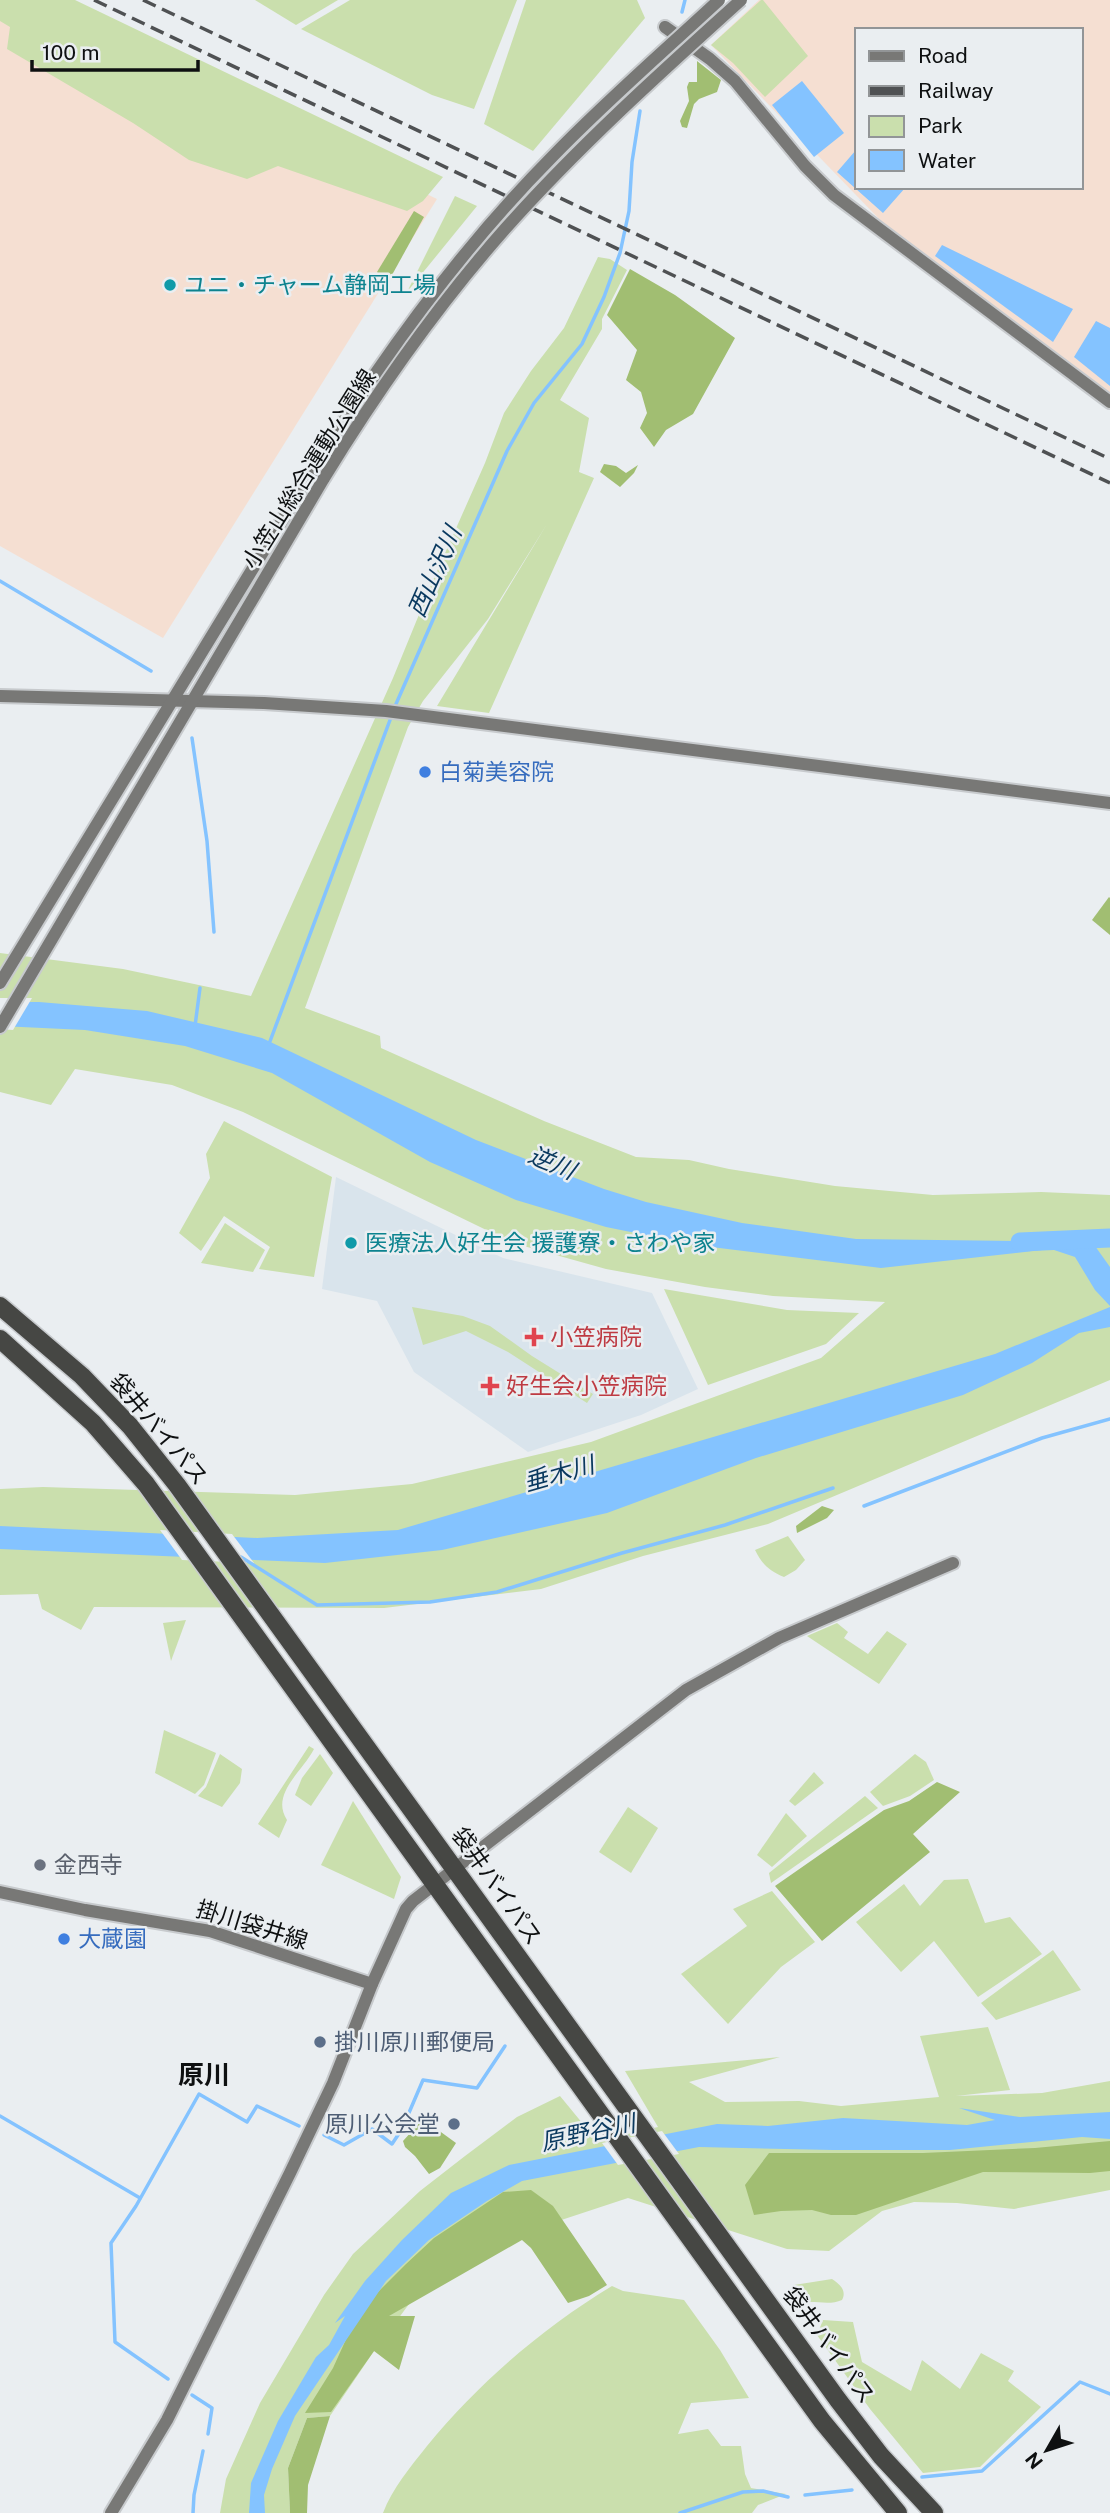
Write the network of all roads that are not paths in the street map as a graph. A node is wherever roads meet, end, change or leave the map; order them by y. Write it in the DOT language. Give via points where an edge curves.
graph roads {
  1 [pos="719,0"];
  2 [pos="741,0"];
  3 [pos="665,27"];
  4 [pos="1110,402"];
  5 [pos="0,696"];
  6 [pos="174,700"];
  7 [pos="191,700"];
  8 [pos="1110,803"];
  9 [pos="0,983"];
  10 [pos="0,1027"];
  11 [pos="0,1306"];
  12 [pos="0,1339"];
  13 [pos="953,1563"];
  14 [pos="454,1868"];
  15 [pos="434,1883"];
  16 [pos="0,1892"];
  17 [pos="372,1984"];
  18 [pos="111,2513"];
  19 [pos="898,2513"];
  20 [pos="934,2513"];
  1 -- 6 [label="main road, 小笠山総合運動公園線, bridge" via="551,157 483,232 342,423"];
  2 -- 7 [label="main road, 小笠山総合運動公園線, bridge" via="566,164 506,229 395,369"];
  3 -- 4 [label="main road" via="735,81 834,195"];
  5 -- 6 [label="main road"];
  6 -- 7 [label="main road"];
  6 -- 9 [label="main road, 小笠山総合運動公園線"];
  7 -- 8 [label="main road" via="405,712"];
  7 -- 10 [label="main road, 小笠山総合運動公園線"];
  11 -- 14 [label="highway, 袋井バイパス" via="82,1376 130,1426"];
  12 -- 15 [label="highway, 袋井バイパス" via="93,1423 146,1484"];
  13 -- 14 [label="main road" via="779,1638 686,1690"];
  14 -- 15 [label="main road"];
  14 -- 20 [label="highway, 袋井バイパス" via="881,2456"];
  15 -- 17 [label="main road" via="406,1909"];
  15 -- 19 [label="highway, 袋井バイパス" via="821,2421"];
  16 -- 17 [label="main road, 掛川袋井線" via="210,1931"];
  17 -- 18 [label="main road" via="333,2083 290,2173 167,2420"];
}
